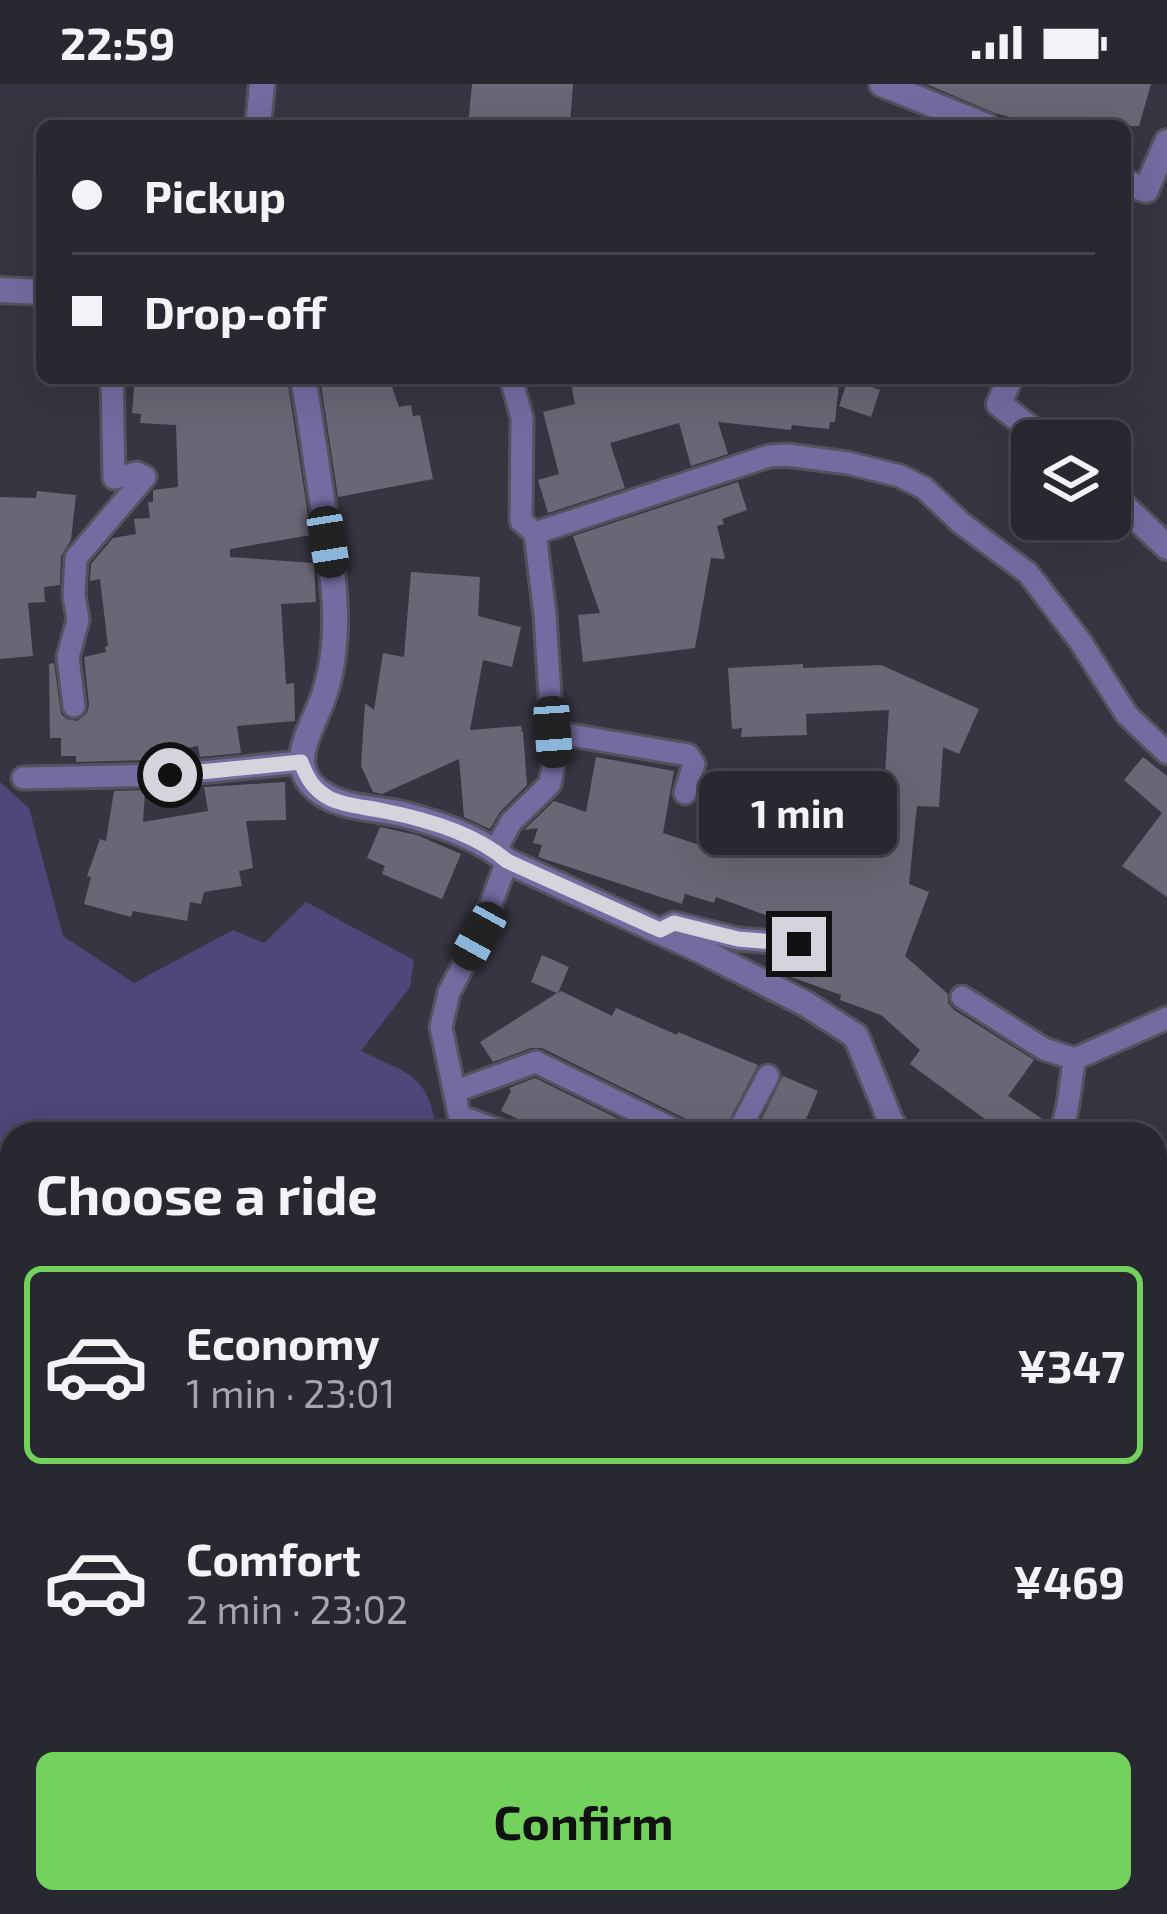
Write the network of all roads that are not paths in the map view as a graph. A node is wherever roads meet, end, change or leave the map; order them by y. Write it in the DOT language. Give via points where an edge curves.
graph roads {
  1 [pos="262,84"];
  2 [pos="882,84"];
  3 [pos="259,120"];
  4 [pos="971,120"];
  5 [pos="1167,142"];
  6 [pos="1131,184"];
  7 [pos="0,290"];
  8 [pos="36,292"];
  9 [pos="112,384"];
  10 [pos="304,384"];
  11 [pos="513,384"];
  12 [pos="1007,384"];
  13 [pos="1020,420"];
  14 [pos="1131,513"];
  15 [pos="535,533"];
  16 [pos="1167,547"];
  17 [pos="74,706"];
  18 [pos="553,732"];
  19 [pos="1167,753"];
  20 [pos="301,762"];
  21 [pos="23,778"];
  22 [pos="685,793"];
  23 [pos="501,856"];
  24 [pos="660,930"];
  25 [pos="799,944"];
  26 [pos="962,997"];
  27 [pos="1167,1018"];
  28 [pos="1075,1059"];
  29 [pos="768,1076"];
  30 [pos="456,1090"];
  31 [pos="461,1122"];
  32 [pos="658,1122"];
  33 [pos="743,1122"];
  34 [pos="891,1122"];
  35 [pos="1062,1122"];
  1 -- 3 [label="street"];
  2 -- 4 [label="street"];
  5 -- 6 [label="street" via="1146,190"];
  7 -- 8 [label="street"];
  9 -- 17 [label="lane" via="115,478 145,477 76,558 78,620 68,657"];
  10 -- 20 [label="street" via="336,626"];
  11 -- 15 [label="lane" via="522,418 521,521"];
  12 -- 13 [label="street" via="999,404"];
  14 -- 16 [label="street"];
  15 -- 18 [label="lane"];
  15 -- 19 [label="lane" via="769,456 900,476 1028,573 1127,715"];
  18 -- 22 [label="lane" via="688,755 694,764"];
  18 -- 23 [label="lane" via="550,784 511,822"];
  20 -- 21 [label="lane"];
  20 -- 23 [label="street" via="309,783 333,800 409,816"];
  23 -- 24 [label="street"];
  23 -- 30 [label="lane" via="441,1027"];
  24 -- 25 [label="lane" via="674,923"];
  24 -- 34 [label="street" via="856,1036"];
  26 -- 28 [label="lane" via="1044,1049"];
  27 -- 28 [label="lane"];
  28 -- 35 [label="lane"];
  29 -- 33 [label="lane"];
  30 -- 31 [label="lane"];
  30 -- 32 [label="lane" via="536,1062"];
}
